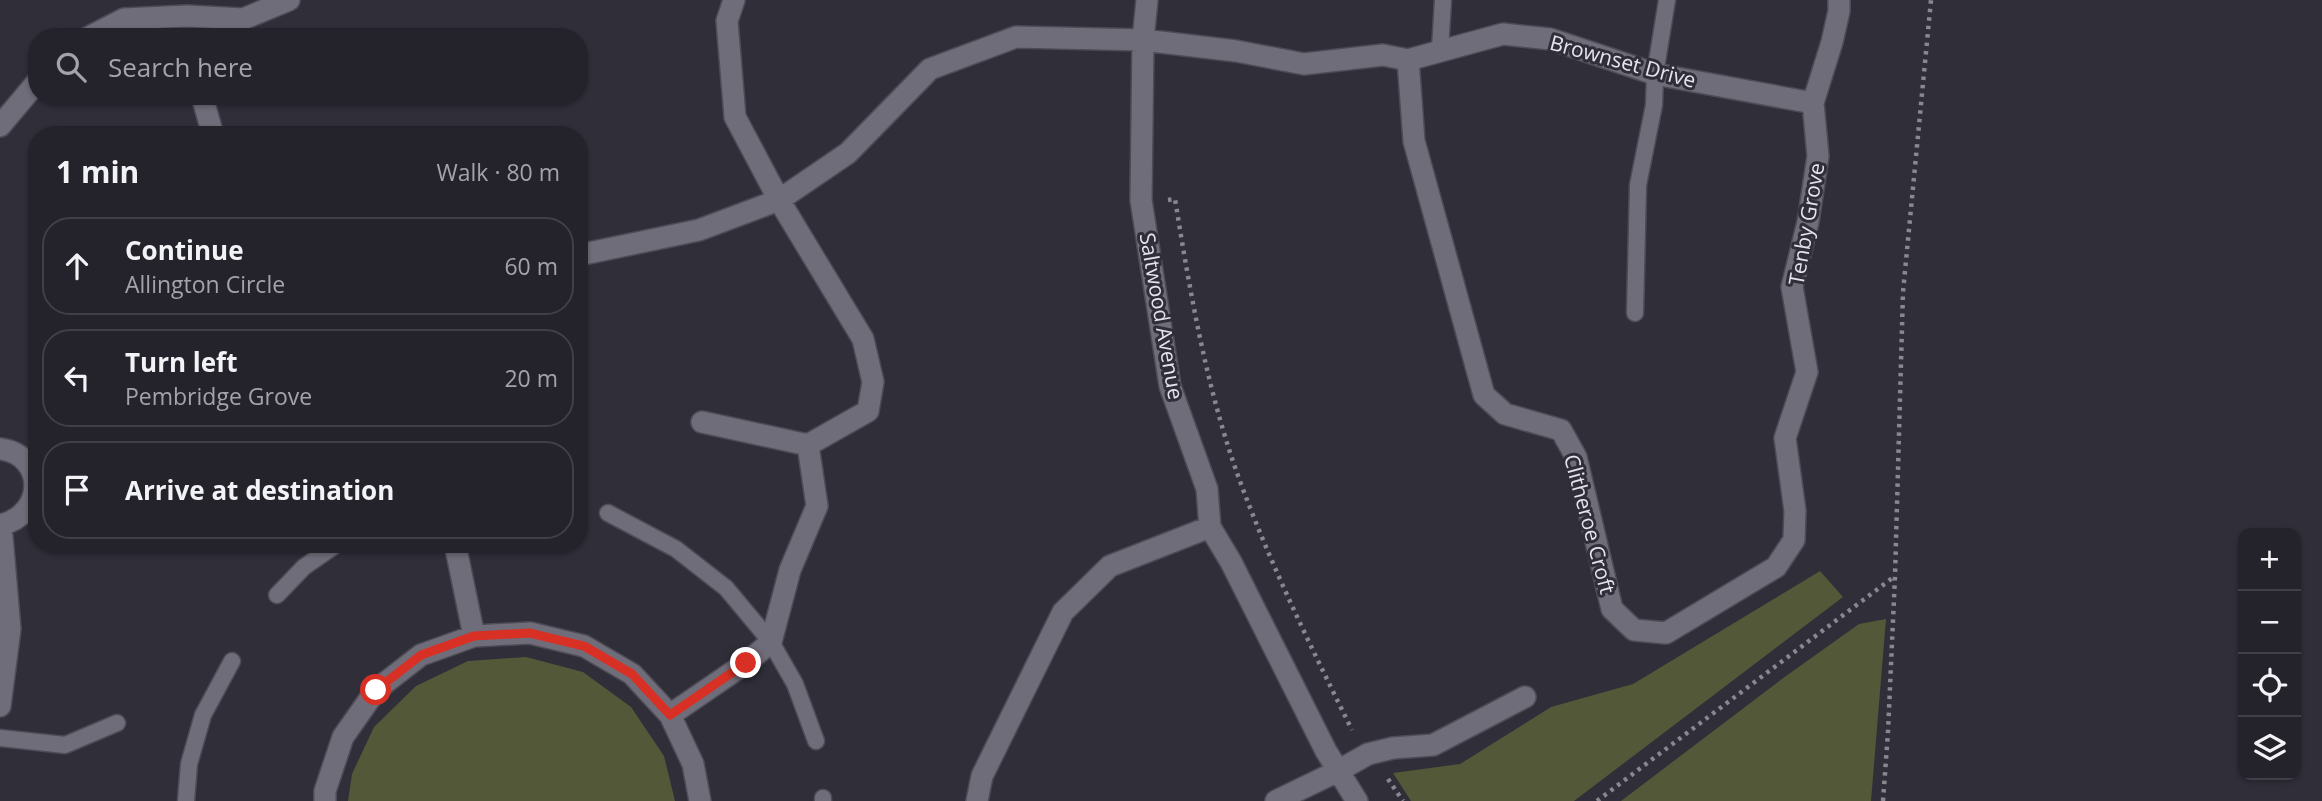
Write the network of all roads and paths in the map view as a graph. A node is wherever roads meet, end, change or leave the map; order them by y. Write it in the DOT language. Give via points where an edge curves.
graph roads {
  1 [pos="289,0"];
  2 [pos="734,0"];
  3 [pos="1147,0"];
  4 [pos="1443,0"];
  5 [pos="1667,0"];
  6 [pos="1839,0"];
  7 [pos="1931,0"];
  8 [pos="189,26"];
  9 [pos="106,28"];
  10 [pos="1143,40"];
  11 [pos="1440,51"];
  12 [pos="1408,61"];
  13 [pos="1656,74"];
  14 [pos="28,93"];
  15 [pos="1813,103"];
  16 [pos="205,105"];
  17 [pos="0,126"];
  18 [pos="210,126"];
  19 [pos="779,200"];
  20 [pos="1141,200"];
  21 [pos="588,254"];
  22 [pos="1635,313"];
  23 [pos="702,422"];
  24 [pos="808,445"];
  25 [pos="0,449"];
  26 [pos="28,466"];
  27 [pos="28,509"];
  28 [pos="608,513"];
  29 [pos="1,525"];
  30 [pos="1210,527"];
  31 [pos="324,553"];
  32 [pos="457,553"];
  33 [pos="1776,567"];
  34 [pos="1895,576"];
  35 [pos="277,595"];
  36 [pos="474,636"];
  37 [pos="771,642"];
  38 [pos="232,661"];
  39 [pos="1525,697"];
  40 [pos="0,706"];
  41 [pos="670,715"];
  42 [pos="117,723"];
  43 [pos="0,738"];
  44 [pos="816,741"];
  45 [pos="1368,754"];
  46 [pos="1338,771"];
  47 [pos="186,801"];
  48 [pos="325,801"];
  49 [pos="700,801"];
  50 [pos="977,801"];
  51 [pos="1276,801"];
  52 [pos="1357,801"];
  53 [pos="1403,801"];
  54 [pos="1597,801"];
  55 [pos="1883,801"];
  1 -- 8 [label="street" via="243,19"];
  2 -- 19 [label="street" via="727,21 736,117"];
  3 -- 10 [label="street, Saltwood Avenue"];
  4 -- 11 [label="lane"];
  5 -- 13 [label="lane"];
  6 -- 15 [label="street, Tenby Grove"];
  7 -- 34 [label="path" via="1903,292"];
  8 -- 9 [label="street" via="124,19"];
  10 -- 12 [label="street, Brownset Drive" via="1304,64 1383,55"];
  10 -- 19 [label="street, Brownset Drive" via="1016,37 930,69 848,153"];
  10 -- 20 [label="street, Saltwood Avenue"];
  11 -- 12 [label="street, Brownset Drive"];
  11 -- 13 [label="street, Brownset Drive" via="1503,34 1550,39"];
  12 -- 33 [label="street, Clitheroe Croft" via="1414,141 1484,395 1505,414 1561,430 1576,457 1612,609 1634,630 1665,633"];
  13 -- 15 [label="street, Brownset Drive"];
  13 -- 22 [label="lane" via="1638,185"];
  14 -- 17 [label="street"];
  15 -- 33 [label="street, Tenby Grove" via="1818,156 1792,287 1807,372 1785,438 1795,511 1794,540"];
  16 -- 18 [label="street"];
  19 -- 21 [label="street, Brownset Drive" via="699,230"];
  19 -- 24 [label="street" via="863,339 873,382 868,411"];
  20 -- 30 [label="street, Saltwood Avenue" via="1170,386 1207,489"];
  20 -- 45 [label="path" via="1175,200 1204,361 1236,471 1270,561 1355,737"];
  23 -- 24 [label="street"];
  24 -- 37 [label="street" via="817,506 790,570"];
  25 -- 26 [label="street" via="16,454"];
  27 -- 29 [label="street"];
  28 -- 37 [label="lane" via="676,549 726,589"];
  29 -- 40 [label="street" via="10,629"];
  30 -- 46 [label="street, Saltwood Avenue"];
  30 -- 50 [label="street" via="1110,566 1063,612 982,776"];
  31 -- 35 [label="lane"];
  32 -- 36 [label="street"];
  34 -- 54 [label="path"];
  34 -- 55 [label="path"];
  36 -- 41 [label="street" via="530,633 584,646 632,674"];
  36 -- 48 [label="street" via="421,655 376,690 343,737"];
  37 -- 41 [label="street"];
  37 -- 44 [label="lane" via="795,684"];
  38 -- 47 [label="lane" via="203,715 189,764"];
  39 -- 45 [label="street" via="1433,745"];
  41 -- 49 [label="street" via="694,764"];
  42 -- 43 [label="lane" via="65,745"];
  45 -- 46 [label="street"];
  45 -- 53 [label="path"];
  46 -- 51 [label="street"];
  46 -- 52 [label="street, Saltwood Avenue"];
}
